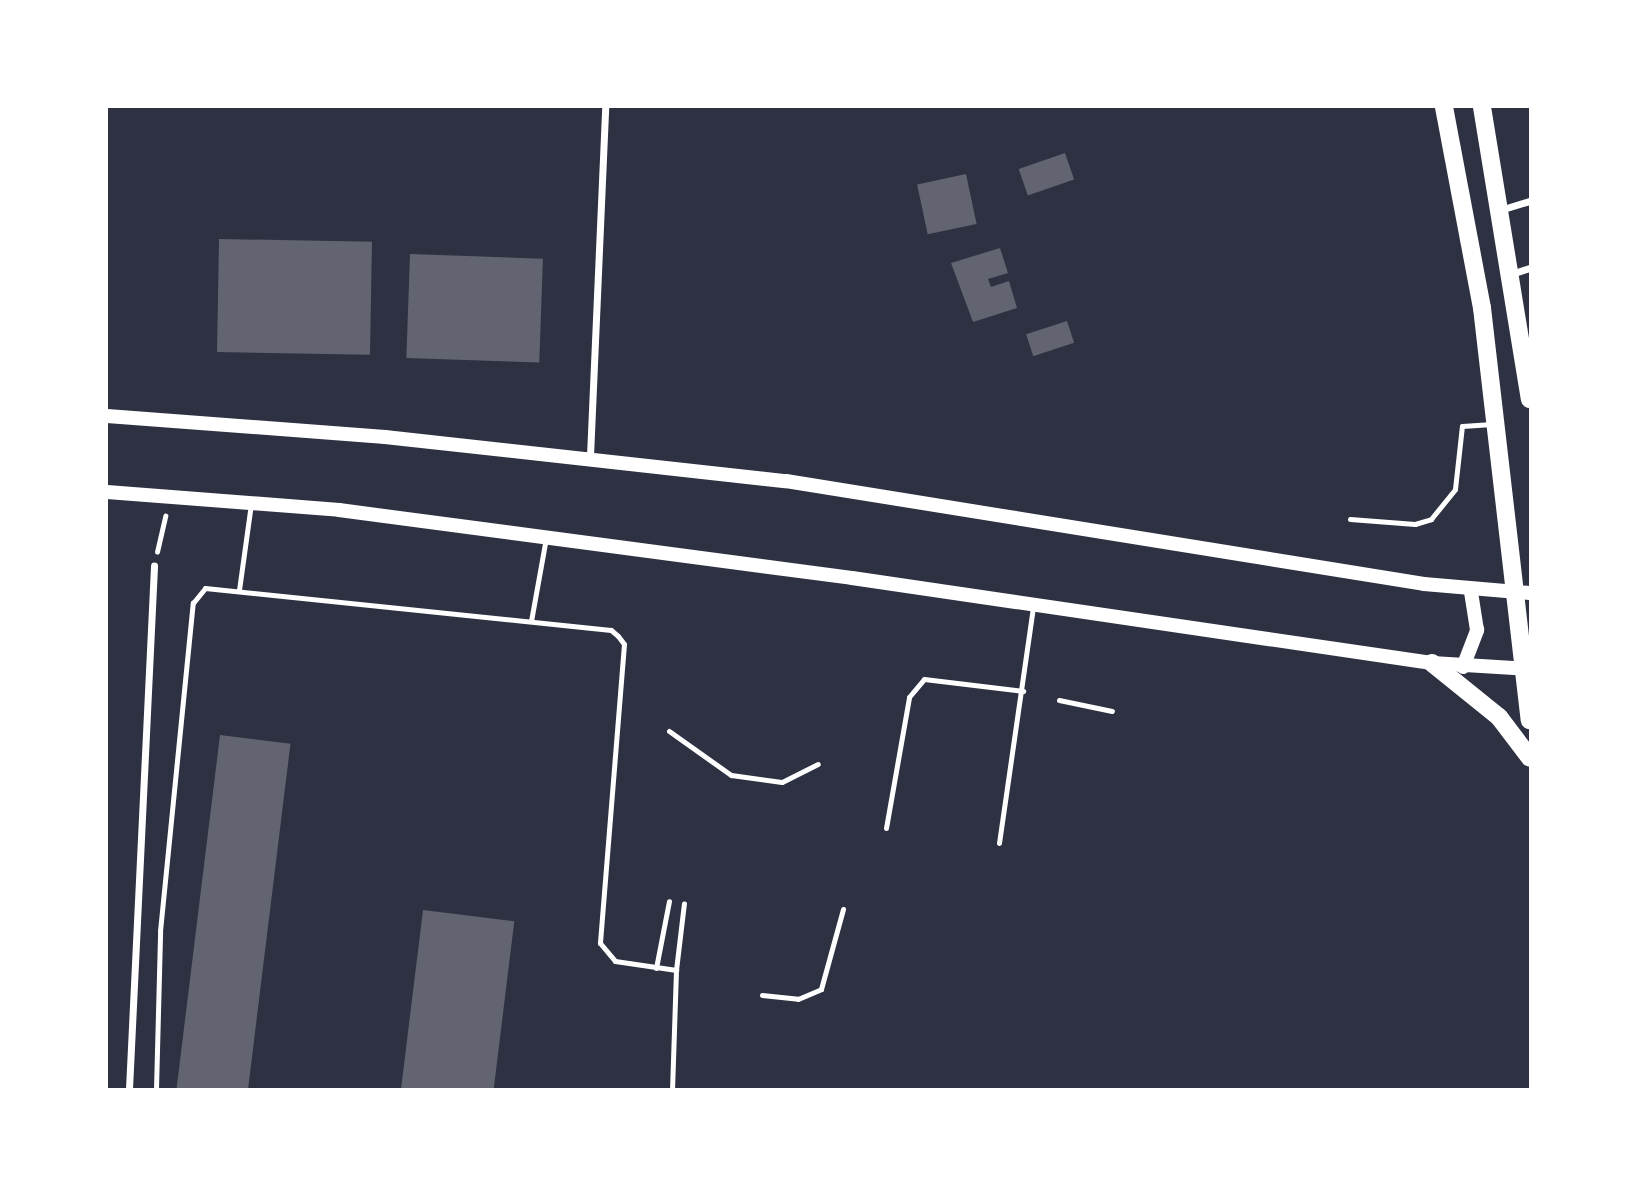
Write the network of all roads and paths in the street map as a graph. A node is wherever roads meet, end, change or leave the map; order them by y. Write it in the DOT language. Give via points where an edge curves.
graph roads {
  1 [pos="605,107"];
  2 [pos="1444,107"];
  3 [pos="1482,107"];
  4 [pos="1530,201"];
  5 [pos="1499,210"];
  6 [pos="1530,268"];
  7 [pos="1510,274"];
  8 [pos="1530,399"];
  9 [pos="107,416"];
  10 [pos="1495,425"];
  11 [pos="590,456"];
  12 [pos="107,492"];
  13 [pos="166,495"];
  14 [pos="251,502"];
  15 [pos="1350,519"];
  16 [pos="546,537"];
  17 [pos="154,566"];
  18 [pos="239,590"];
  19 [pos="1471,591"];
  20 [pos="1522,593"];
  21 [pos="1033,606"];
  22 [pos="531,621"];
  23 [pos="1432,663"];
  24 [pos="1463,667"];
  25 [pos="1526,670"];
  26 [pos="1023,691"];
  27 [pos="1059,700"];
  28 [pos="1112,711"];
  29 [pos="1530,720"];
  30 [pos="669,731"];
  31 [pos="1530,758"];
  32 [pos="818,764"];
  33 [pos="886,828"];
  34 [pos="999,843"];
  35 [pos="669,901"];
  36 [pos="684,903"];
  37 [pos="843,909"];
  38 [pos="656,968"];
  39 [pos="676,970"];
  40 [pos="762,995"];
  41 [pos="129,1089"];
  42 [pos="156,1089"];
  43 [pos="672,1089"];
  1 -- 11 [label="street"];
  2 -- 10 [label="main road" via="1482,308"];
  3 -- 5 [label="main road"];
  4 -- 5 [label="street"];
  5 -- 7 [label="main road"];
  6 -- 7 [label="street"];
  7 -- 8 [label="main road"];
  9 -- 11 [label="main road"];
  10 -- 15 [label="lane" via="1464,424 1455,489 1431,519 1415,524"];
  10 -- 20 [label="main road"];
  11 -- 19 [label="main road" via="786,481"];
  12 -- 13 [label="main road"];
  13 -- 14 [label="main road"];
  13 -- 17 [label="path"];
  14 -- 16 [label="main road"];
  14 -- 18 [label="lane"];
  16 -- 21 [label="main road"];
  16 -- 22 [label="lane"];
  17 -- 41 [label="street"];
  18 -- 22 [label="lane"];
  18 -- 42 [label="lane" via="205,588 193,603 160,931"];
  19 -- 20 [label="main road"];
  19 -- 24 [label="main road" via="1477,630"];
  20 -- 25 [label="main road"];
  21 -- 23 [label="main road"];
  21 -- 26 [label="lane"];
  22 -- 38 [label="lane" via="611,630 624,644 600,943 615,961"];
  23 -- 24 [label="main road"];
  23 -- 31 [label="main road" via="1489,707"];
  24 -- 25 [label="main road"];
  25 -- 29 [label="main road"];
  26 -- 33 [label="lane" via="924,679 909,697"];
  26 -- 34 [label="lane"];
  27 -- 28 [label="lane"];
  30 -- 32 [label="lane" via="731,775 782,782"];
  35 -- 38 [label="lane"];
  36 -- 39 [label="lane"];
  37 -- 40 [label="lane" via="821,989 798,999"];
  38 -- 39 [label="lane"];
  39 -- 43 [label="lane"];
}
